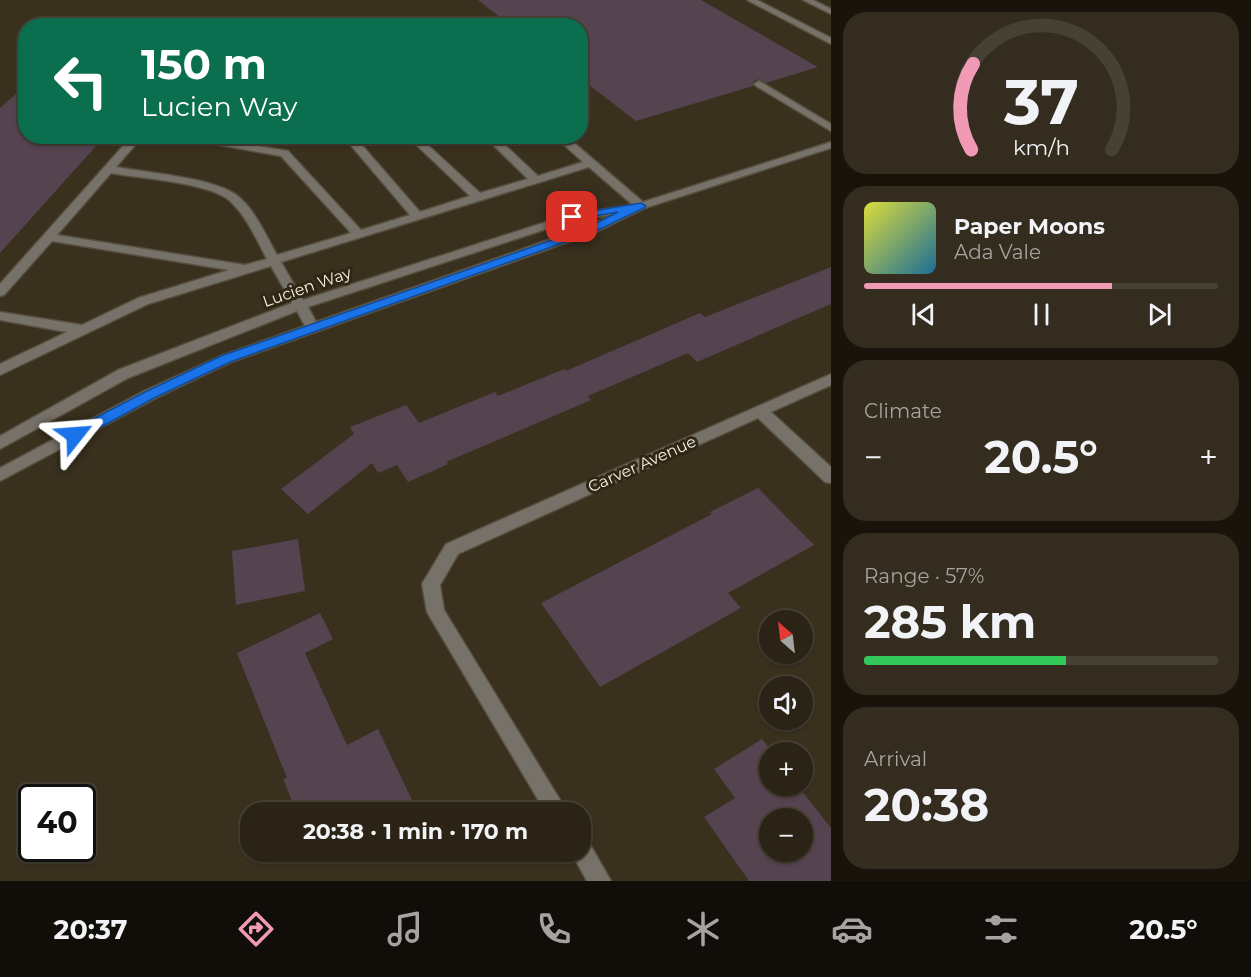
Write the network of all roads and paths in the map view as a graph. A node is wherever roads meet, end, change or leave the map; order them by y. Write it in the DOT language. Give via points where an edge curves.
graph roads {
  1 [pos="751,0"];
  2 [pos="807,0"];
  3 [pos="831,12"];
  4 [pos="831,41"];
  5 [pos="759,84"];
  6 [pos="831,128"];
  7 [pos="131,144"];
  8 [pos="226,144"];
  9 [pos="355,144"];
  10 [pos="421,144"];
  11 [pos="498,144"];
  12 [pos="568,144"];
  13 [pos="831,145"];
  14 [pos="590,163"];
  15 [pos="109,169"];
  16 [pos="535,179"];
  17 [pos="477,196"];
  18 [pos="641,206"];
  19 [pos="417,215"];
  20 [pos="357,233"];
  21 [pos="50,237"];
  22 [pos="274,259"];
  23 [pos="243,268"];
  24 [pos="0,292"];
  25 [pos="301,305"];
  26 [pos="0,316"];
  27 [pos="313,328"];
  28 [pos="83,330"];
  29 [pos="1,369"];
  30 [pos="831,379"];
  31 [pos="760,411"];
  32 [pos="0,443"];
  33 [pos="0,475"];
  34 [pos="831,477"];
  35 [pos="551,802"];
  36 [pos="588,862"];
  37 [pos="600,881"];
  1 -- 4 [label="street"];
  2 -- 3 [label="street"];
  5 -- 6 [label="street"];
  7 -- 15 [label="street"];
  8 -- 20 [label="street" via="284,153"];
  9 -- 19 [label="street"];
  10 -- 17 [label="street"];
  11 -- 16 [label="street"];
  12 -- 14 [label="street"];
  13 -- 18 [label="street, Lucien Way"];
  14 -- 16 [label="street"];
  14 -- 18 [label="street"];
  15 -- 21 [label="street"];
  15 -- 22 [label="street" via="212,187 232,197 248,215"];
  16 -- 17 [label="street"];
  17 -- 19 [label="street"];
  18 -- 25 [label="street, Lucien Way" via="572,217"];
  18 -- 27 [label="street, Lucien Way" via="592,229"];
  19 -- 20 [label="street"];
  20 -- 22 [label="street"];
  21 -- 23 [label="street"];
  21 -- 24 [label="street"];
  22 -- 23 [label="street"];
  22 -- 25 [label="street"];
  23 -- 28 [label="street" via="142,301"];
  25 -- 27 [label="street"];
  25 -- 32 [label="street, Lucien Way" via="123,375"];
  26 -- 28 [label="street"];
  27 -- 33 [label="street, Lucien Way" via="216,363"];
  28 -- 29 [label="street"];
  30 -- 31 [label="street, Carver Avenue"];
  31 -- 34 [label="street"];
  31 -- 35 [label="street, Carver Avenue" via="452,549 431,584 436,612"];
  36 -- 37 [label="street"];
}
